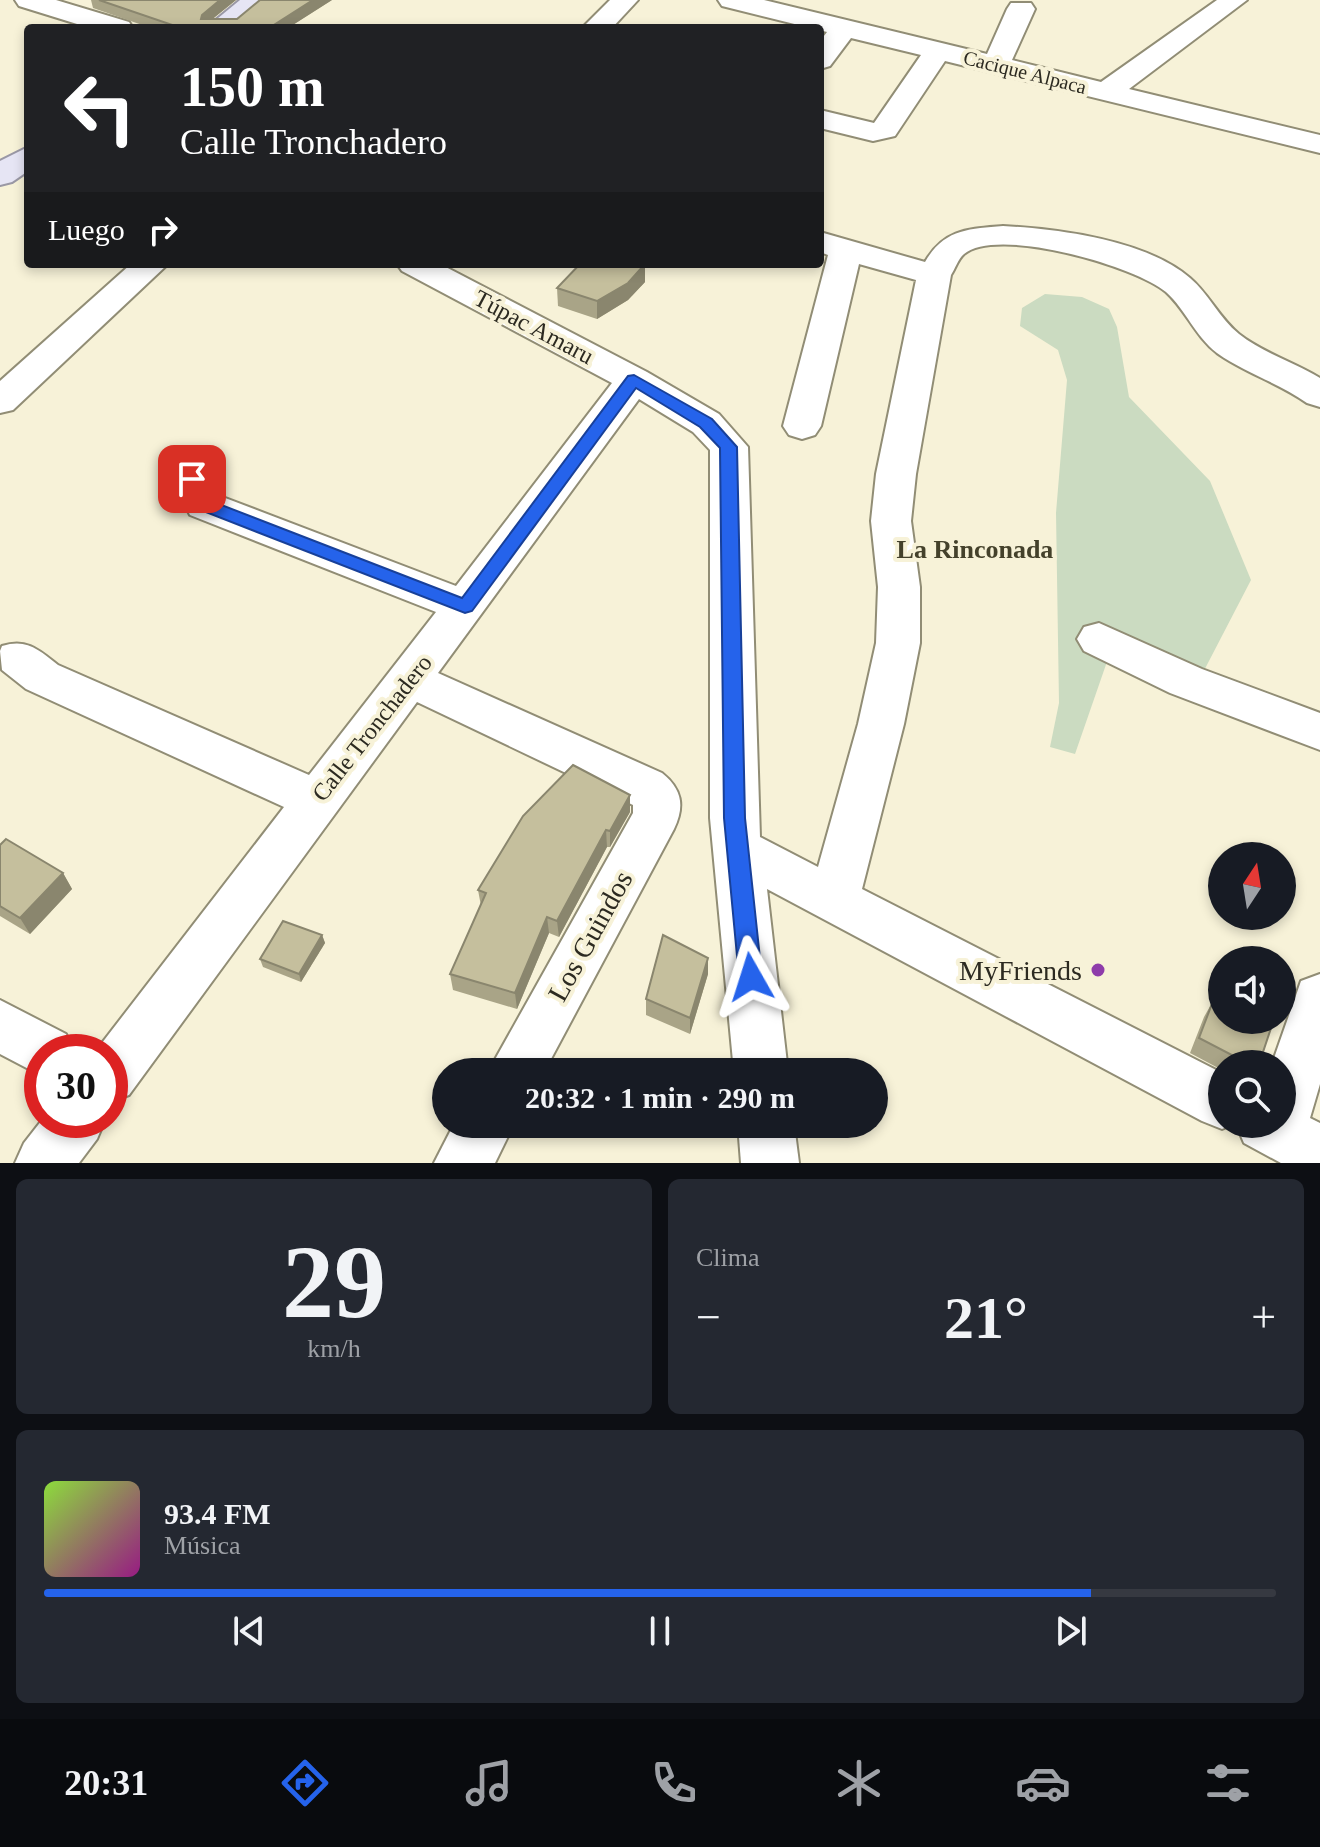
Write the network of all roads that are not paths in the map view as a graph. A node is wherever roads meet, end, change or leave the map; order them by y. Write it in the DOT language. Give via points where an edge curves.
graph roads {
  1 [pos="28,0"];
  2 [pos="258,0"];
  3 [pos="625,0"];
  4 [pos="731,0"];
  5 [pos="1234,0"];
  6 [pos="1021,9"];
  7 [pos="106,24"];
  8 [pos="225,24"];
  9 [pos="600,24"];
  10 [pos="844,28"];
  11 [pos="938,51"];
  12 [pos="824,55"];
  13 [pos="996,65"];
  14 [pos="1106,92"];
  15 [pos="824,120"];
  16 [pos="1320,144"];
  17 [pos="24,160"];
  18 [pos="0,175"];
  19 [pos="833,245"];
  20 [pos="147,268"];
  21 [pos="422,268"];
  22 [pos="934,275"];
  23 [pos="634,380"];
  24 [pos="1320,395"];
  25 [pos="0,401"];
  26 [pos="802,426"];
  27 [pos="192,479"];
  28 [pos="465,606"];
  29 [pos="1099,639"];
  30 [pos="18,658"];
  31 [pos="411,680"];
  32 [pos="1320,732"];
  33 [pos="316,800"];
  34 [pos="737,849"];
  35 [pos="834,900"];
  36 [pos="1320,998"];
  37 [pos="0,1025"];
  38 [pos="24,1039"];
  39 [pos="128,1052"];
  40 [pos="523,1058"];
  41 [pos="759,1058"];
  42 [pos="1296,1085"];
  43 [pos="1208,1095"];
  44 [pos="63,1138"];
  45 [pos="478,1138"];
  46 [pos="767,1138"];
  47 [pos="44,1163"];
  48 [pos="463,1163"];
  49 [pos="770,1163"];
  1 -- 7 [label="street"];
  2 -- 8 [label="main road"];
  3 -- 9 [label="street"];
  4 -- 10 [label="street, Cacique Alpaca"];
  5 -- 14 [label="street"];
  6 -- 13 [label="street"];
  10 -- 11 [label="street, Cacique Alpaca"];
  10 -- 12 [label="street"];
  11 -- 13 [label="street, Cacique Alpaca"];
  11 -- 15 [label="street" via="884,130"];
  13 -- 14 [label="street, Cacique Alpaca"];
  14 -- 16 [label="street, Cacique Alpaca"];
  17 -- 18 [label="main road"];
  19 -- 22 [label="street"];
  19 -- 26 [label="street"];
  20 -- 25 [label="street"];
  21 -- 23 [label="street, Túpac Amaru"];
  22 -- 24 [label="street" via="952,246 978,236 1013,235 1093,248 1143,265 1177,284 1210,329"];
  22 -- 35 [label="street" via="894,490 898,643"];
  23 -- 28 [label="street, Calle Tronchadero"];
  23 -- 34 [label="street, Túpac Amaru" via="706,423 729,447"];
  27 -- 28 [label="street" via="204,505"];
  28 -- 31 [label="street, Calle Tronchadero"];
  29 -- 32 [label="street" via="1186,681"];
  30 -- 33 [label="street" via="42,677"];
  31 -- 33 [label="street, Calle Tronchadero"];
  31 -- 40 [label="street, Los Guindos" via="657,797 657,815"];
  33 -- 39 [label="street, Calle Tronchadero"];
  34 -- 35 [label="street"];
  34 -- 41 [label="street, Túpac Amaru"];
  35 -- 43 [label="street"];
  36 -- 42 [label="street"];
  37 -- 38 [label="street"];
  44 -- 47 [label="street"];
  45 -- 48 [label="street"];
  46 -- 49 [label="street"];
}
